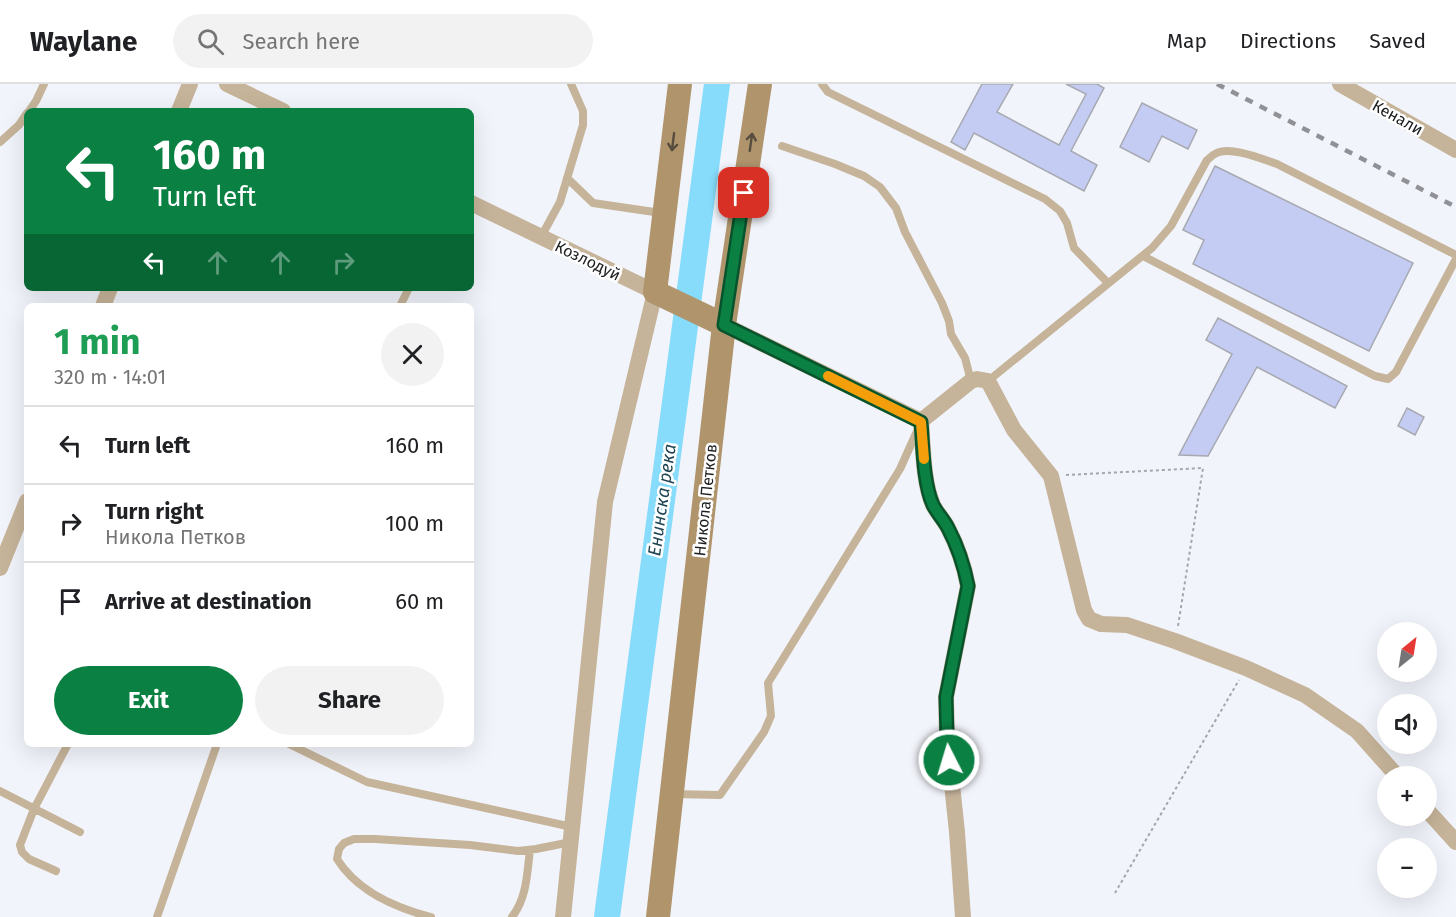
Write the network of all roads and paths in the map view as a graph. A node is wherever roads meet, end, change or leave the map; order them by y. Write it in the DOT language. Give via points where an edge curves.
graph roads {
  1 [pos="44,84"];
  2 [pos="190,84"];
  3 [pos="227,84"];
  4 [pos="571,84"];
  5 [pos="680,84"];
  6 [pos="760,84"];
  7 [pos="822,84"];
  8 [pos="1340,84"];
  9 [pos="31,108"];
  10 [pos="180,108"];
  11 [pos="277,108"];
  12 [pos="24,118"];
  13 [pos="0,142"];
  14 [pos="782,146"];
  15 [pos="1456,150"];
  16 [pos="567,178"];
  17 [pos="474,204"];
  18 [pos="664,214"];
  19 [pos="541,237"];
  20 [pos="1143,255"];
  21 [pos="1456,257"];
  22 [pos="1108,284"];
  23 [pos="662,296"];
  24 [pos="715,320"];
  25 [pos="971,381"];
  26 [pos="988,381"];
  27 [pos="921,422"];
  28 [pos="1051,476"];
  29 [pos="24,508"];
  30 [pos="0,568"];
  31 [pos="1176,641"];
  32 [pos="1246,668"];
  33 [pos="66,747"];
  34 [pos="216,747"];
  35 [pos="295,747"];
  36 [pos="1388,766"];
  37 [pos="0,791"];
  38 [pos="672,794"];
  39 [pos="34,809"];
  40 [pos="1437,821"];
  41 [pos="80,832"];
  42 [pos="572,834"];
  43 [pos="1456,842"];
  44 [pos="530,850"];
  45 [pos="56,871"];
  46 [pos="1115,893"];
  47 [pos="157,917"];
  48 [pos="431,917"];
  49 [pos="512,917"];
  50 [pos="563,917"];
  51 [pos="658,917"];
  52 [pos="963,917"];
  1 -- 9 [label="lane"];
  2 -- 10 [label="street"];
  3 -- 11 [label="street"];
  4 -- 16 [label="lane" via="583,111 583,125"];
  5 -- 18 [label="main road, one-way"];
  24 -- 6 [label="main road, Никола Петков, one-way"];
  7 -- 22 [label="lane" via="828,92 1046,199 1067,223 1074,248"];
  8 -- 15 [label="street, Кенали"];
  12 -- 13 [label="lane"];
  14 -- 25 [label="lane" via="855,172 880,187 896,208 942,303"];
  16 -- 18 [label="lane" via="593,203"];
  16 -- 19 [label="lane"];
  17 -- 19 [label="street, Козлодуй"];
  18 -- 23 [label="main road"];
  19 -- 23 [label="street, Козлодуй"];
  20 -- 21 [label="lane" via="1171,226 1207,160 1216,152 1228,151 1277,164"];
  20 -- 21 [label="lane" via="1388,379 1396,372"];
  20 -- 22 [label="lane"];
  22 -- 26 [label="lane"];
  23 -- 24 [label="main road, Козлодуй"];
  23 -- 42 [label="street" via="605,502"];
  24 -- 27 [label="street"];
  24 -- 38 [label="main road, Никола Петков"];
  25 -- 26 [label="street"];
  25 -- 27 [label="street"];
  26 -- 28 [label="street" via="1014,430"];
  27 -- 38 [label="lane" via="900,469 768,683 771,716 764,732 720,795"];
  27 -- 52 [label="street" via="933,504 960,555 968,586 946,697"];
  28 -- 31 [label="street" via="1089,619"];
  28 -- 31 [label="path" via="1203,468"];
  29 -- 30 [label="street"];
  31 -- 32 [label="street"];
  32 -- 36 [label="street" via="1305,695 1357,731"];
  32 -- 46 [label="path"];
  33 -- 39 [label="lane"];
  34 -- 47 [label="lane"];
  35 -- 42 [label="lane" via="367,782"];
  37 -- 39 [label="lane"];
  38 -- 51 [label="main road, Никола Петков"];
  39 -- 41 [label="lane"];
  39 -- 45 [label="lane" via="20,845 22,852"];
  40 -- 43 [label="street"];
  42 -- 44 [label="lane"];
  42 -- 50 [label="street"];
  44 -- 48 [label="lane" via="375,839 354,839 339,849 337,859 360,884 385,901"];
  44 -- 49 [label="lane" via="525,890"];
}
